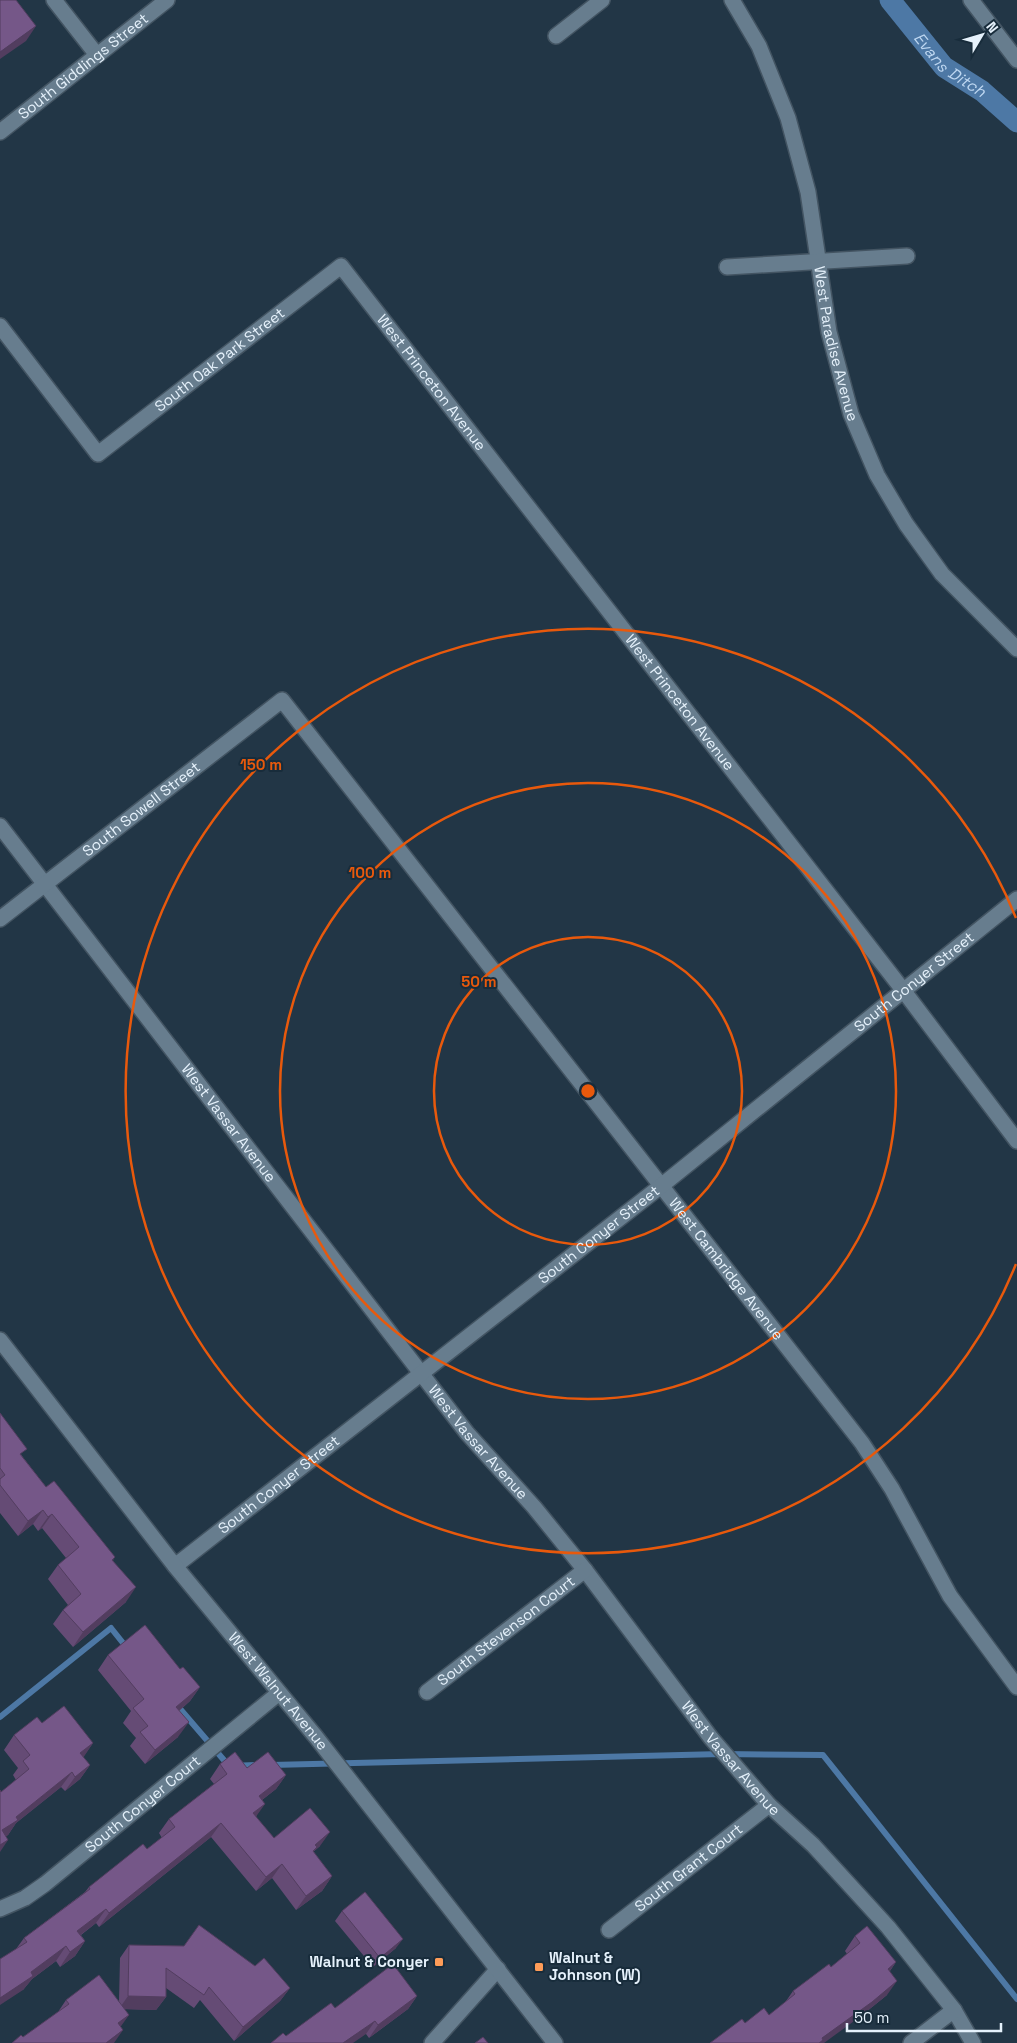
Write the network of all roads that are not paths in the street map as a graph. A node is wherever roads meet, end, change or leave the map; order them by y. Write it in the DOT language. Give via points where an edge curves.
graph roads {
  1 [pos="54,0"];
  2 [pos="167,0"];
  3 [pos="602,0"];
  4 [pos="732,0"];
  5 [pos="971,0"];
  6 [pos="556,36"];
  7 [pos="97,55"];
  8 [pos="1017,60"];
  9 [pos="0,132"];
  10 [pos="907,256"];
  11 [pos="819,262"];
  12 [pos="341,266"];
  13 [pos="726,267"];
  14 [pos="0,326"];
  15 [pos="1017,649"];
  16 [pos="282,700"];
  17 [pos="0,826"];
  18 [pos="45,884"];
  19 [pos="1017,899"];
  20 [pos="0,919"];
  21 [pos="903,990"];
  22 [pos="1017,1141"];
  23 [pos="661,1186"];
  24 [pos="0,1340"];
  25 [pos="421,1373"];
  26 [pos="175,1566"];
  27 [pos="585,1570"];
  28 [pos="1017,1687"];
  29 [pos="427,1692"];
  30 [pos="279,1693"];
  31 [pos="769,1805"];
  32 [pos="0,1909"];
  33 [pos="608,1930"];
  34 [pos="498,1969"];
  35 [pos="954,2010"];
  36 [pos="432,2043"];
  37 [pos="555,2043"];
  38 [pos="911,2043"];
  39 [pos="973,2043"];
  1 -- 7 [label="street"];
  2 -- 7 [label="street, South Giddings Street"];
  3 -- 6 [label="street"];
  4 -- 11 [label="street, West Paradise Avenue" via="759,46 788,118 808,192"];
  5 -- 8 [label="street"];
  7 -- 9 [label="street, South Giddings Street"];
  10 -- 11 [label="street"];
  11 -- 13 [label="street"];
  11 -- 15 [label="street, West Paradise Avenue" via="834,351 852,414 877,476 942,574"];
  12 -- 14 [label="street, South Oak Park Street" via="98,454"];
  12 -- 21 [label="street, West Princeton Avenue"];
  16 -- 18 [label="street, South Sowell Street"];
  16 -- 23 [label="street, West Cambridge Avenue"];
  17 -- 18 [label="street, West Vassar Avenue"];
  18 -- 20 [label="street, South Sowell Street"];
  18 -- 25 [label="street, West Vassar Avenue"];
  19 -- 21 [label="street, South Conyer Street"];
  21 -- 22 [label="street, West Princeton Avenue"];
  21 -- 23 [label="street, South Conyer Street"];
  23 -- 25 [label="street, South Conyer Street"];
  23 -- 28 [label="street, West Cambridge Avenue" via="862,1444 892,1489 950,1596"];
  24 -- 26 [label="street, West Walnut Avenue"];
  25 -- 26 [label="street, South Conyer Street"];
  25 -- 27 [label="street, West Vassar Avenue" via="467,1433"];
  26 -- 30 [label="street, West Walnut Avenue"];
  27 -- 29 [label="street, South Stevenson Court"];
  27 -- 31 [label="street, West Vassar Avenue" via="711,1738"];
  30 -- 32 [label="street, South Conyer Court" via="45,1884 25,1898"];
  30 -- 34 [label="street, West Walnut Avenue"];
  31 -- 33 [label="street, South Grant Court"];
  31 -- 35 [label="street, West Vassar Avenue" via="813,1845 888,1927"];
  34 -- 36 [label="street"];
  34 -- 37 [label="street, West Walnut Avenue"];
  35 -- 38 [label="street"];
  35 -- 39 [label="street, West Vassar Avenue"];
}
